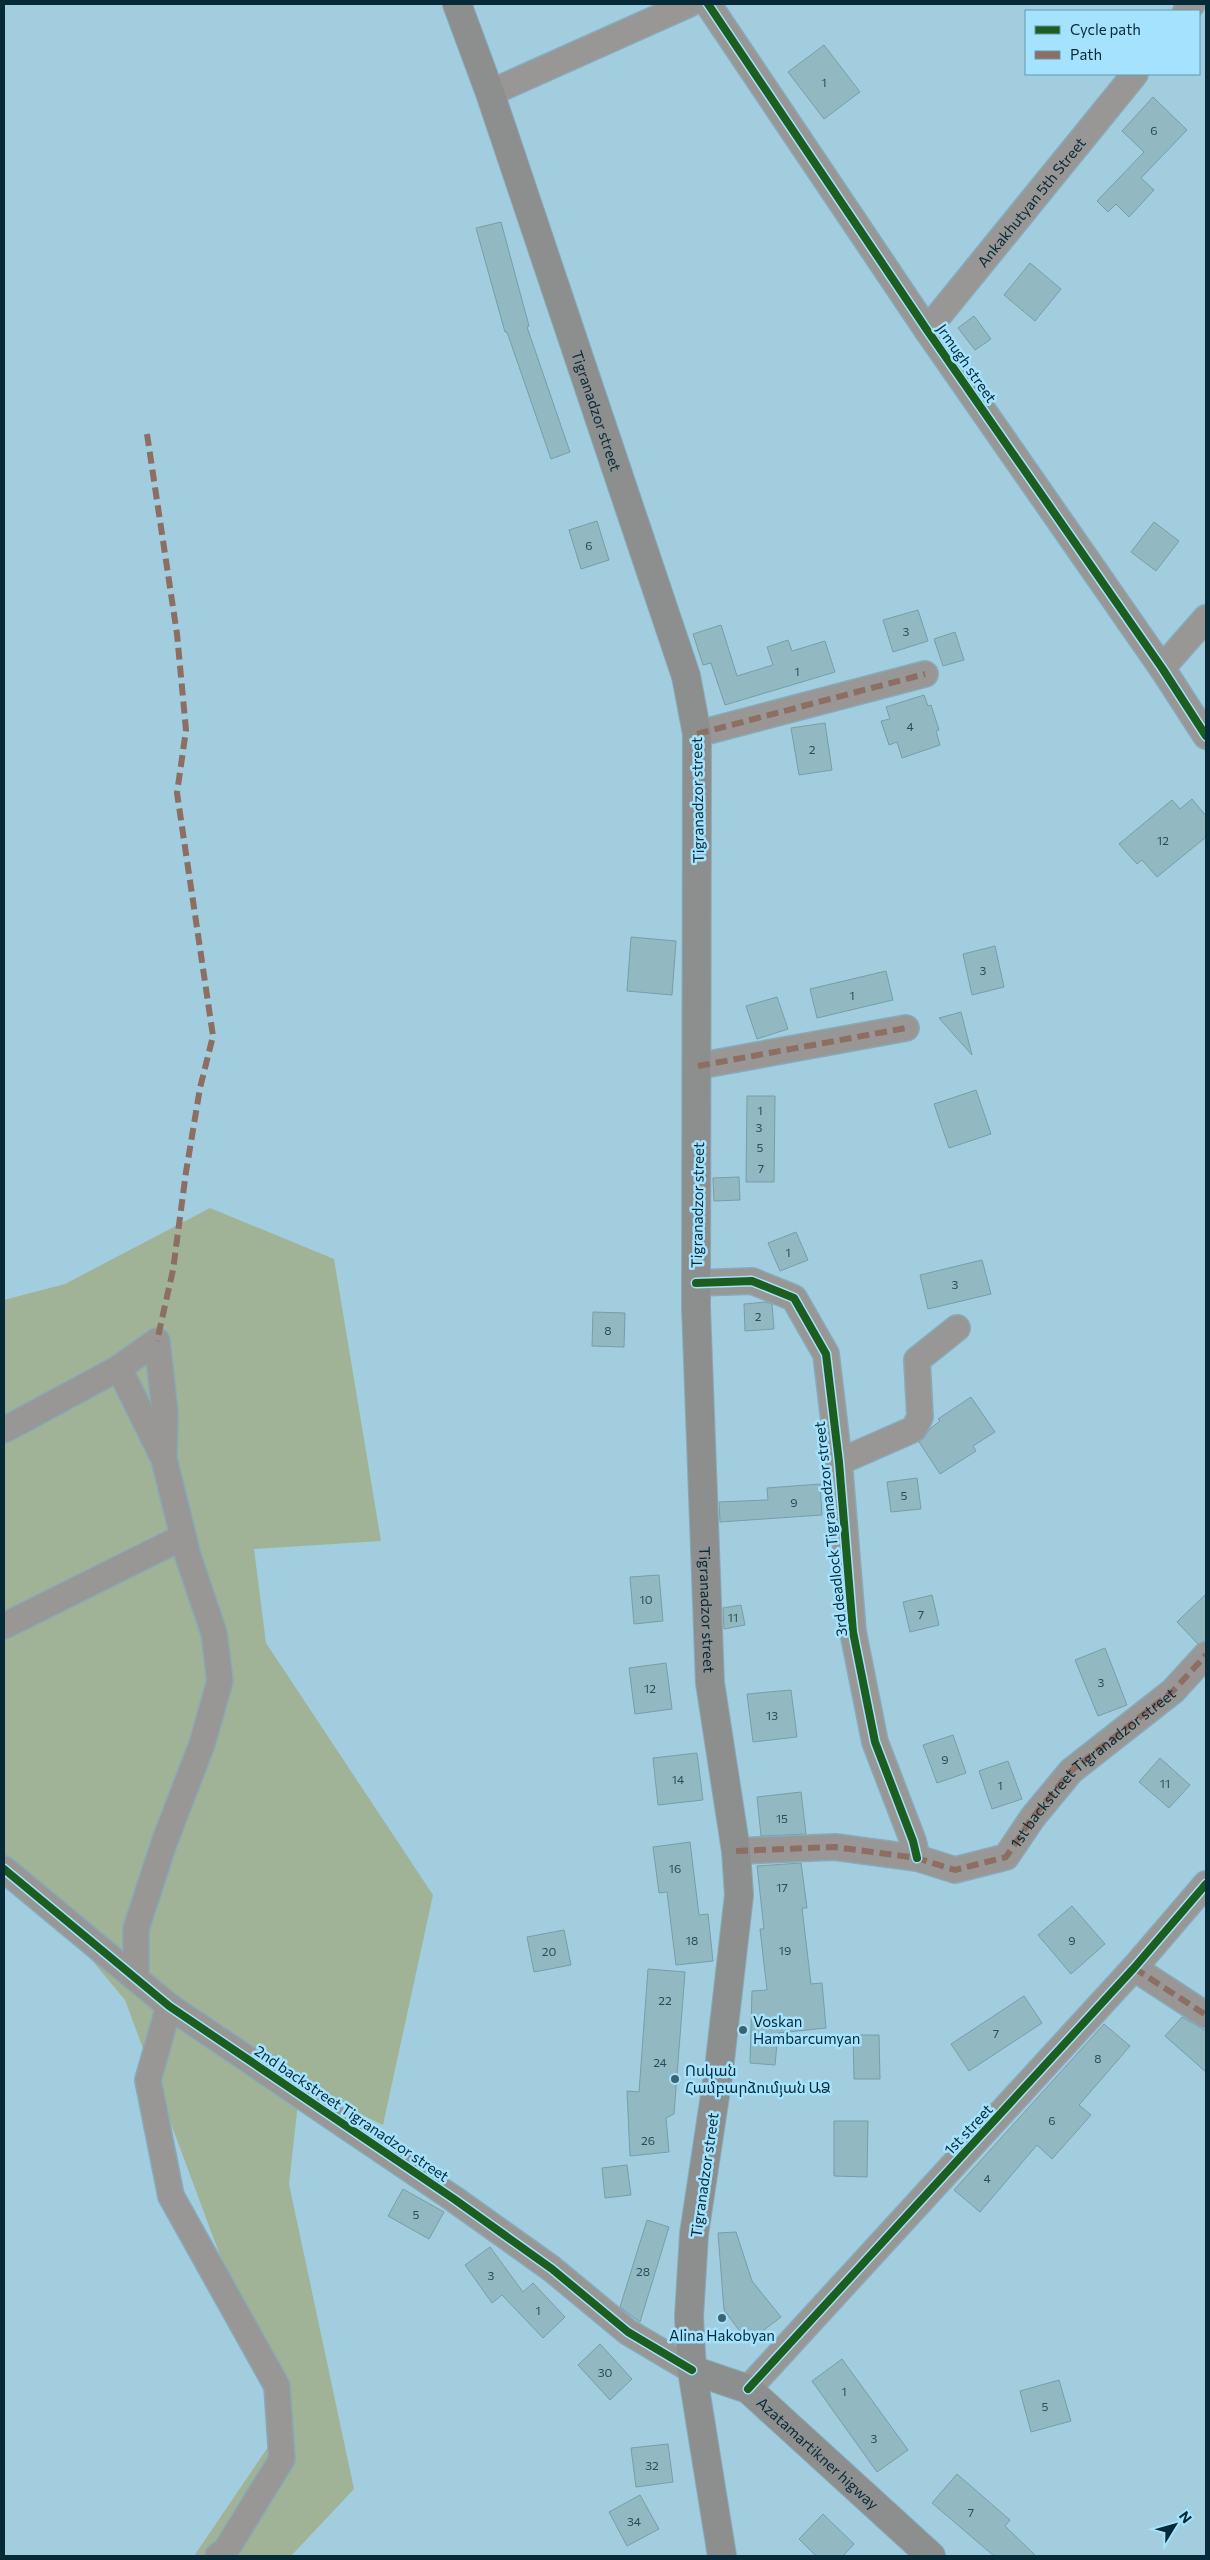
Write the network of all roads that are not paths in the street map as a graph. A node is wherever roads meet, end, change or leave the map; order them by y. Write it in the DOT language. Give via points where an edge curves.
graph roads {
  1 [pos="457,4"];
  2 [pos="690,4"];
  3 [pos="708,4"];
  4 [pos="1134,75"];
  5 [pos="490,93"];
  6 [pos="927,330"];
  7 [pos="1206,618"];
  8 [pos="1162,668"];
  9 [pos="925,674"];
  10 [pos="697,734"];
  11 [pos="1206,736"];
  12 [pos="906,1028"];
  13 [pos="698,1066"];
  14 [pos="696,1283"];
  15 [pos="957,1328"];
  16 [pos="119,1368"];
  17 [pos="4,1430"];
  18 [pos="164,1459"];
  19 [pos="839,1462"];
  20 [pos="183,1538"];
  21 [pos="4,1626"];
  22 [pos="1206,1656"];
  23 [pos="736,1851"];
  24 [pos="918,1858"];
  25 [pos="4,1869"];
  26 [pos="1206,1884"];
  27 [pos="1134,1968"];
  28 [pos="136,1977"];
  29 [pos="169,2006"];
  30 [pos="1206,2015"];
  31 [pos="692,2370"];
  32 [pos="748,2389"];
  33 [pos="218,2556"];
  34 [pos="722,2556"];
  35 [pos="931,2556"];
  1 -- 5 [label="main road, Tigranadzor street"];
  2 -- 5 [label="street"];
  3 -- 6 [label="street, Jrmugh street"];
  4 -- 6 [label="street, Ankakhutyan 5th Street"];
  5 -- 10 [label="main road, Tigranadzor street" via="686,676"];
  6 -- 8 [label="street, Jrmugh street"];
  7 -- 8 [label="street"];
  8 -- 11 [label="street, Jrmugh street"];
  9 -- 10 [label="street"];
  10 -- 13 [label="main road, Tigranadzor street"];
  12 -- 13 [label="street"];
  13 -- 14 [label="main road, Tigranadzor street"];
  14 -- 19 [label="street, 3rd deadlock Tigranadzor street" via="752,1281 794,1298 826,1354"];
  14 -- 23 [label="main road, Tigranadzor street" via="710,1683"];
  15 -- 19 [label="street" via="917,1360 920,1417 914,1429"];
  16 -- 17 [label="street"];
  16 -- 18 [label="street"];
  16 -- 18 [label="street" via="157,1341 165,1412"];
  18 -- 20 [label="street"];
  19 -- 24 [label="street, 3rd deadlock Tigranadzor street" via="853,1632 875,1742"];
  20 -- 21 [label="street"];
  20 -- 28 [label="street" via="214,1633 220,1681 202,1744 164,1843 136,1929"];
  22 -- 24 [label="street, 1st backstreet Tigranadzor street" via="1173,1691 1072,1771 1006,1857 955,1870"];
  23 -- 24 [label="street, 1st backstreet Tigranadzor street" via="835,1847"];
  23 -- 31 [label="main road, Tigranadzor street" via="740,1895 719,2069 694,2234 689,2317"];
  25 -- 28 [label="street, 2nd backstreet Tigranadzor street"];
  26 -- 27 [label="street, 1st street"];
  27 -- 30 [label="street"];
  27 -- 32 [label="street, 1st street"];
  28 -- 29 [label="street, 2nd backstreet Tigranadzor street"];
  29 -- 31 [label="street, 2nd backstreet Tigranadzor street" via="462,2205 552,2269 628,2332"];
  29 -- 33 [label="street" via="148,2080 171,2196 277,2386 282,2458 226,2550"];
  31 -- 32 [label="main road, Azatamartikner higway"];
  31 -- 34 [label="main road, Tigranadzor street"];
  32 -- 35 [label="main road, Azatamartikner higway"];
}
